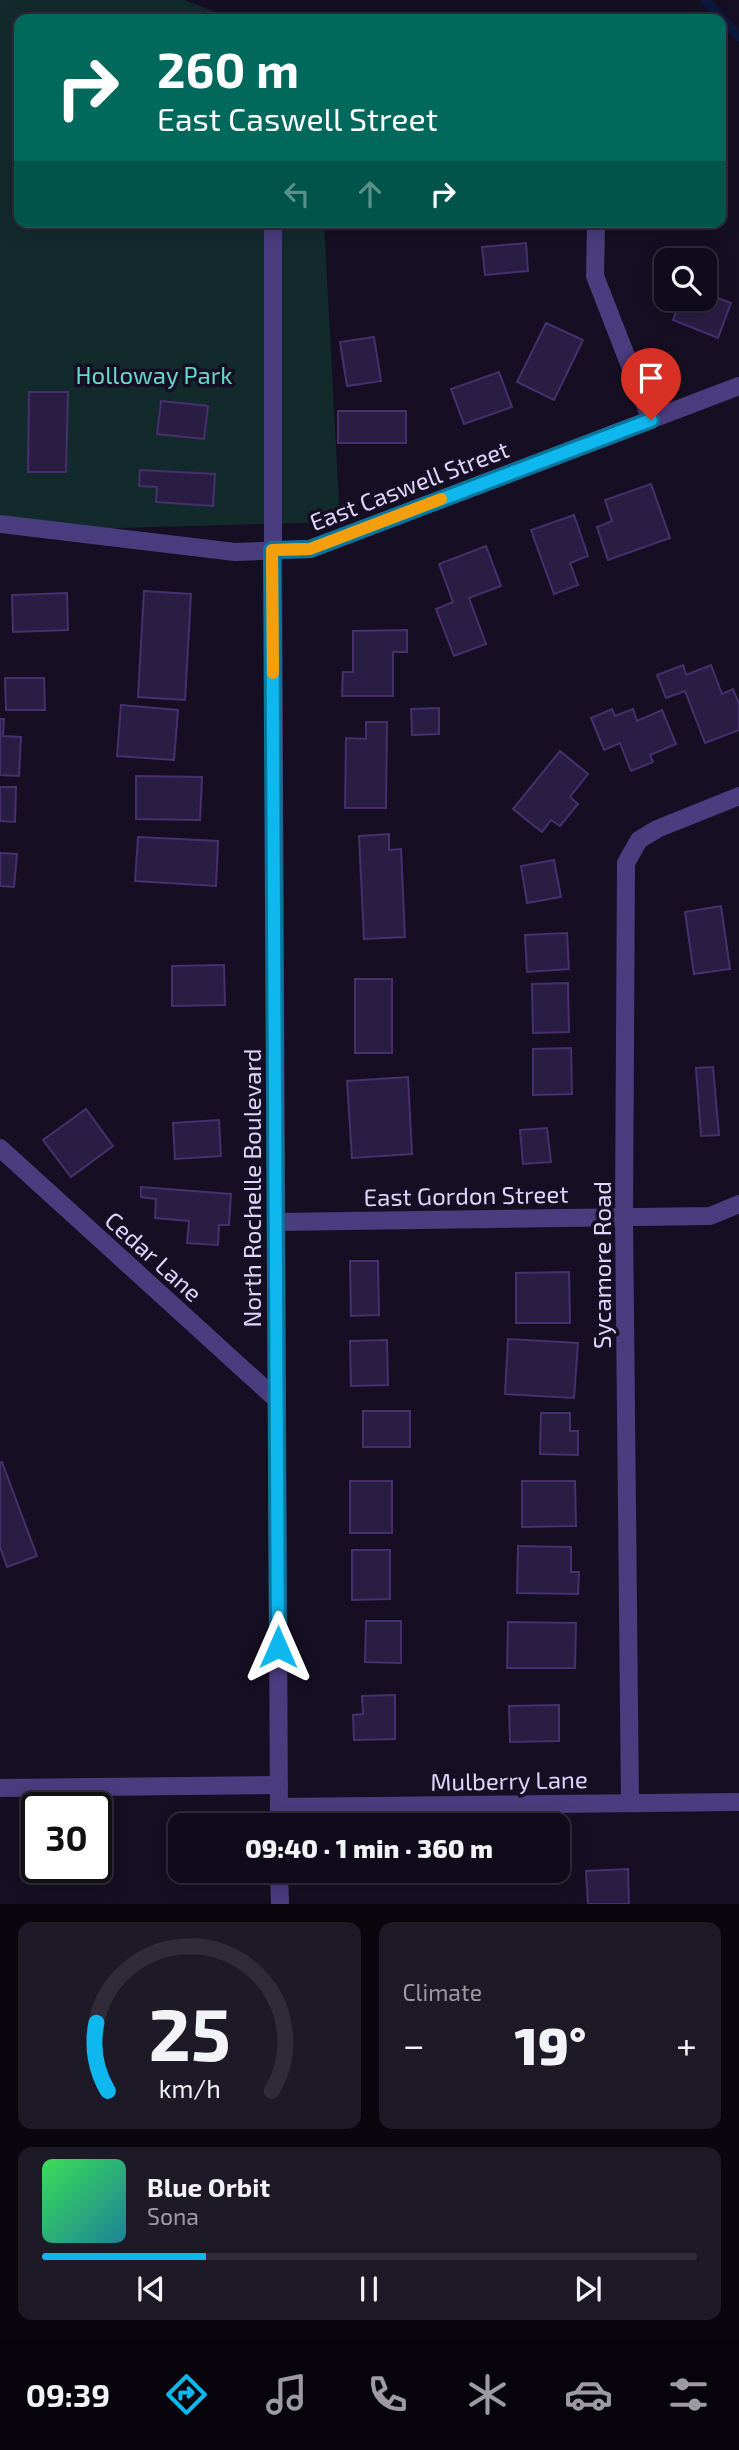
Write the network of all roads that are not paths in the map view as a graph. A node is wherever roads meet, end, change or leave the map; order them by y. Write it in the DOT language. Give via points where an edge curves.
graph roads {
  1 [pos="273,228"];
  2 [pos="596,228"];
  3 [pos="739,386"];
  4 [pos="651,420"];
  5 [pos="0,524"];
  6 [pos="272,550"];
  7 [pos="739,796"];
  8 [pos="0,1148"];
  9 [pos="739,1204"];
  10 [pos="624,1217"];
  11 [pos="276,1222"];
  12 [pos="276,1399"];
  13 [pos="279,1785"];
  14 [pos="0,1788"];
  15 [pos="739,1802"];
  16 [pos="630,1803"];
  17 [pos="279,1807"];
  18 [pos="279,1813"];
  19 [pos="279,1883"];
  20 [pos="280,1904"];
  1 -- 6 [label="street, North Rochelle Boulevard"];
  2 -- 4 [label="street" via="595,276"];
  3 -- 4 [label="street, East Caswell Street"];
  4 -- 6 [label="street, East Caswell Street" via="310,549"];
  5 -- 6 [label="street, East Caswell Street" via="235,552"];
  6 -- 11 [label="street, North Rochelle Boulevard"];
  7 -- 10 [label="street, Sycamore Road" via="657,829 639,840 626,863"];
  8 -- 12 [label="street, Cedar Lane"];
  9 -- 10 [label="street, East Gordon Street" via="710,1216"];
  10 -- 11 [label="street, East Gordon Street"];
  10 -- 16 [label="street, Sycamore Road"];
  11 -- 12 [label="street, North Rochelle Boulevard"];
  12 -- 13 [label="street, North Rochelle Boulevard"];
  13 -- 14 [label="street"];
  13 -- 17 [label="street, North Rochelle Boulevard"];
  15 -- 16 [label="street, Mulberry Lane"];
  16 -- 17 [label="street, Mulberry Lane"];
  17 -- 18 [label="street, North Rochelle Boulevard"];
  19 -- 20 [label="street"];
}
